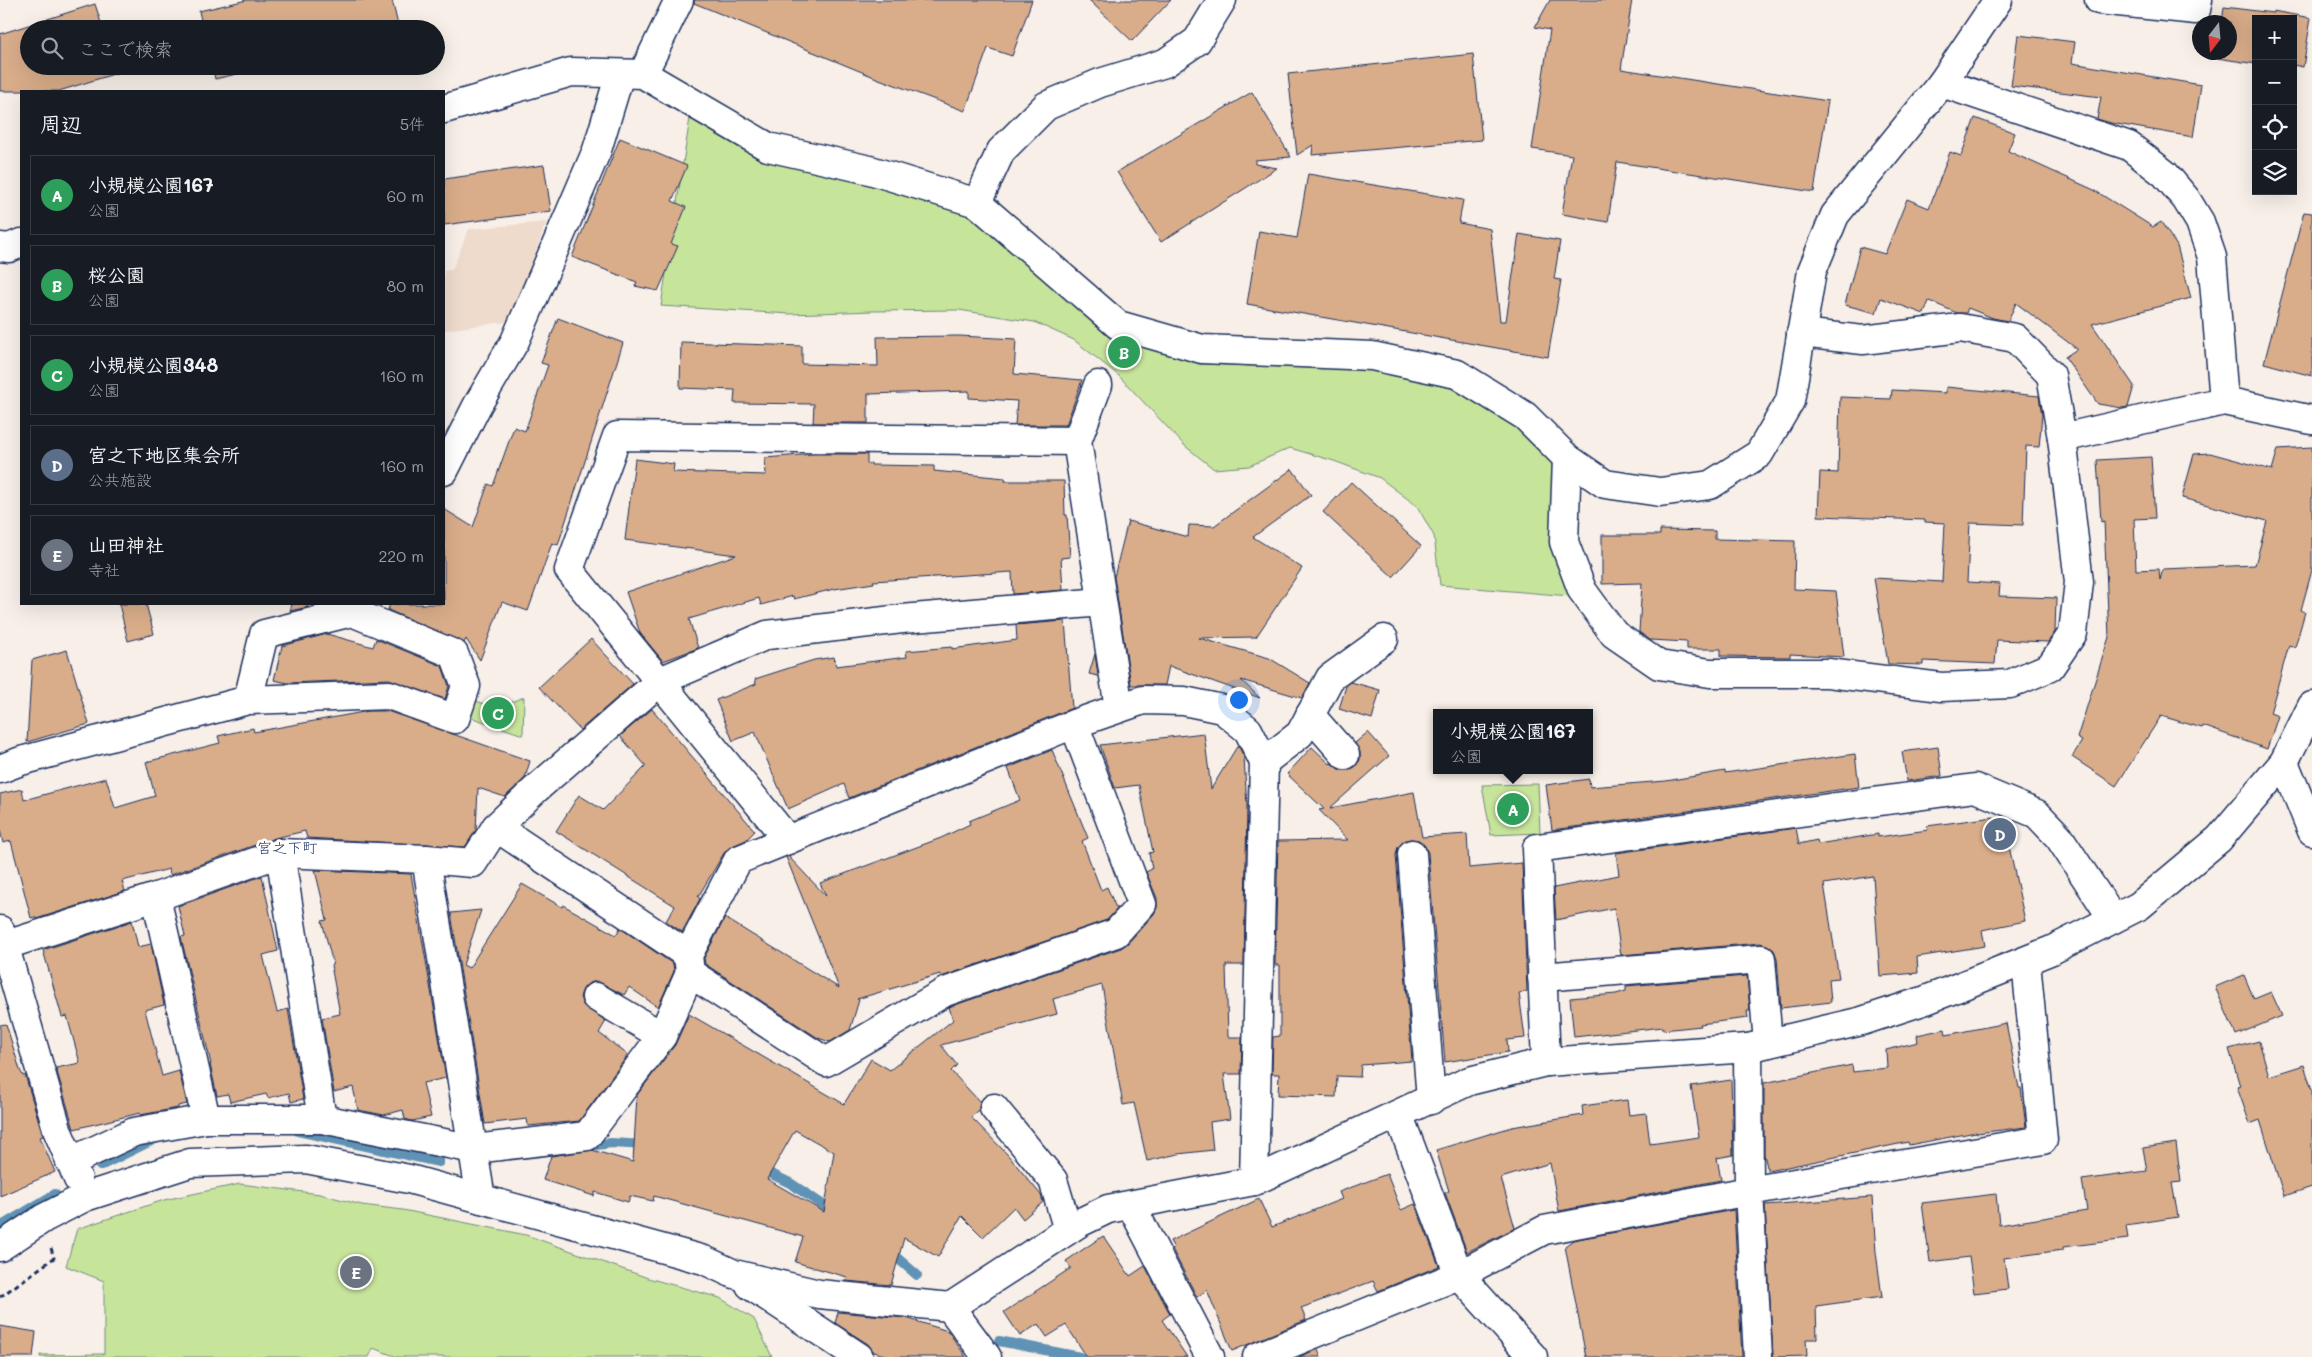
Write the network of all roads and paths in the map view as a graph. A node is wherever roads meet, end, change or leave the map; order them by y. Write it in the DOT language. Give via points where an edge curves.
graph roads {
  1 [pos="679,0"];
  2 [pos="1222,0"];
  3 [pos="1998,0"];
  4 [pos="2099,0"];
  5 [pos="2198,0"];
  6 [pos="631,74"];
  7 [pos="1942,82"];
  8 [pos="445,109"];
  9 [pos="978,203"];
  10 [pos="20,243"];
  11 [pos="0,248"];
  12 [pos="1801,333"];
  13 [pos="1098,385"];
  14 [pos="2224,401"];
  15 [pos="2312,420"];
  16 [pos="453,433"];
  17 [pos="2062,438"];
  18 [pos="1077,441"];
  19 [pos="1567,458"];
  20 [pos="445,467"];
  21 [pos="1102,602"];
  22 [pos="1384,639"];
  23 [pos="660,681"];
  24 [pos="248,700"];
  25 [pos="2312,706"];
  26 [pos="1119,708"];
  27 [pos="1310,714"];
  28 [pos="1074,724"];
  29 [pos="1345,755"];
  30 [pos="1264,762"];
  31 [pos="2284,762"];
  32 [pos="0,769"];
  33 [pos="496,827"];
  34 [pos="2312,831"];
  35 [pos="788,840"];
  36 [pos="280,853"];
  37 [pos="1412,854"];
  38 [pos="426,859"];
  39 [pos="156,897"];
  40 [pos="2113,919"];
  41 [pos="2,941"];
  42 [pos="2026,962"];
  43 [pos="689,964"];
  44 [pos="1542,977"];
  45 [pos="596,996"];
  46 [pos="662,1036"];
  47 [pos="1758,1046"];
  48 [pos="1546,1062"];
  49 [pos="1431,1100"];
  50 [pos="994,1108"];
  51 [pos="1399,1116"];
  52 [pos="206,1119"];
  53 [pos="322,1119"];
  54 [pos="474,1149"];
  55 [pos="70,1162"];
  56 [pos="1254,1181"];
  57 [pos="1748,1192"];
  58 [pos="85,1197"];
  59 [pos="481,1199"];
  60 [pos="1131,1205"];
  61 [pos="1068,1230"];
  62 [pos="0,1247"];
  63 [pos="734,1274"];
  64 [pos="1459,1275"];
  65 [pos="950,1307"];
  66 [pos="859,1357"];
  67 [pos="987,1357"];
  68 [pos="1210,1357"];
  69 [pos="1257,1357"];
  70 [pos="1533,1357"];
  71 [pos="1758,1357"];
  1 -- 6 [label="street"];
  2 -- 9 [label="street" via="1197,41 1165,63 1100,83 1046,106 1001,150"];
  3 -- 7 [label="street"];
  4 -- 5 [label="street" via="2196,10"];
  6 -- 8 [label="street" via="572,72"];
  6 -- 9 [label="street" via="768,146 870,170"];
  6 -- 16 [label="street" via="516,341"];
  7 -- 12 [label="street" via="1835,215 1812,271"];
  7 -- 14 [label="street" via="2129,146 2165,174 2200,222 2212,256"];
  9 -- 19 [label="street" via="1118,325 1202,349 1372,356 1456,374 1525,416"];
  10 -- 11 [label="street"];
  12 -- 17 [label="street" via="1863,340 1960,328 2015,338 2051,374"];
  12 -- 19 [label="street" via="1790,400 1759,454 1710,485 1660,492 1605,484"];
  13 -- 18 [label="street"];
  14 -- 15 [label="street"];
  14 -- 17 [label="street"];
  16 -- 20 [label="street"];
  17 -- 19 [label="street" via="2079,582 2073,633 2050,667 2010,684 1951,687 1828,673 1710,673 1658,665 1614,634 1582,590 1564,542"];
  18 -- 21 [label="street"];
  18 -- 23 [label="street" via="617,436 569,570"];
  21 -- 23 [label="street" via="902,618 767,635"];
  21 -- 26 [label="street"];
  22 -- 27 [label="street" via="1330,678"];
  23 -- 33 [label="street" via="536,788"];
  23 -- 35 [label="street"];
  24 -- 24 [label="street" via="389,695 455,718 466,686 454,654 352,612 264,634"];
  24 -- 32 [label="street"];
  25 -- 31 [label="street"];
  26 -- 28 [label="street"];
  26 -- 30 [label="street" via="1143,700 1184,701 1222,709 1248,730"];
  27 -- 29 [label="street"];
  27 -- 30 [label="street" via="1300,734"];
  28 -- 35 [label="street"];
  28 -- 43 [label="street" via="1142,904 1116,933 944,992 826,1062"];
  30 -- 56 [label="street"];
  31 -- 34 [label="street"];
  31 -- 40 [label="street" via="2219,839 2139,906"];
  33 -- 38 [label="street" via="473,862"];
  33 -- 43 [label="street"];
  35 -- 43 [label="street" via="738,860"];
  36 -- 38 [label="street"];
  36 -- 39 [label="street"];
  36 -- 53 [label="street"];
  37 -- 49 [label="street"];
  38 -- 54 [label="street"];
  39 -- 41 [label="street"];
  39 -- 52 [label="street"];
  40 -- 42 [label="street"];
  40 -- 44 [label="street" via="2059,837 2036,814 1975,788 1537,848"];
  41 -- 55 [label="street" via="58,1132"];
  42 -- 47 [label="street" via="1862,1021"];
  42 -- 57 [label="street" via="2043,1140"];
  43 -- 46 [label="street"];
  44 -- 47 [label="street" via="1761,959"];
  44 -- 48 [label="street"];
  45 -- 46 [label="street"];
  46 -- 54 [label="street" via="587,1136"];
  47 -- 48 [label="street"];
  47 -- 57 [label="street"];
  48 -- 49 [label="street" via="1469,1082"];
  49 -- 51 [label="street"];
  50 -- 61 [label="street" via="1053,1180"];
  51 -- 56 [label="street"];
  51 -- 64 [label="street"];
  52 -- 53 [label="street"];
  52 -- 55 [label="street" via="134,1132"];
  53 -- 54 [label="street"];
  54 -- 59 [label="street"];
  55 -- 58 [label="street"];
  56 -- 60 [label="street"];
  57 -- 64 [label="street" via="1544,1230"];
  57 -- 71 [label="street"];
  58 -- 59 [label="street" via="190,1163 306,1160 409,1179"];
  58 -- 62 [label="street" via="44,1218"];
  59 -- 63 [label="street" via="704,1260"];
  60 -- 61 [label="street" via="1108,1209"];
  60 -- 68 [label="street"];
  61 -- 65 [label="street"];
  63 -- 65 [label="street" via="819,1294"];
  63 -- 66 [label="street"];
  64 -- 69 [label="street"];
  64 -- 70 [label="street"];
  65 -- 67 [label="street"];
}
